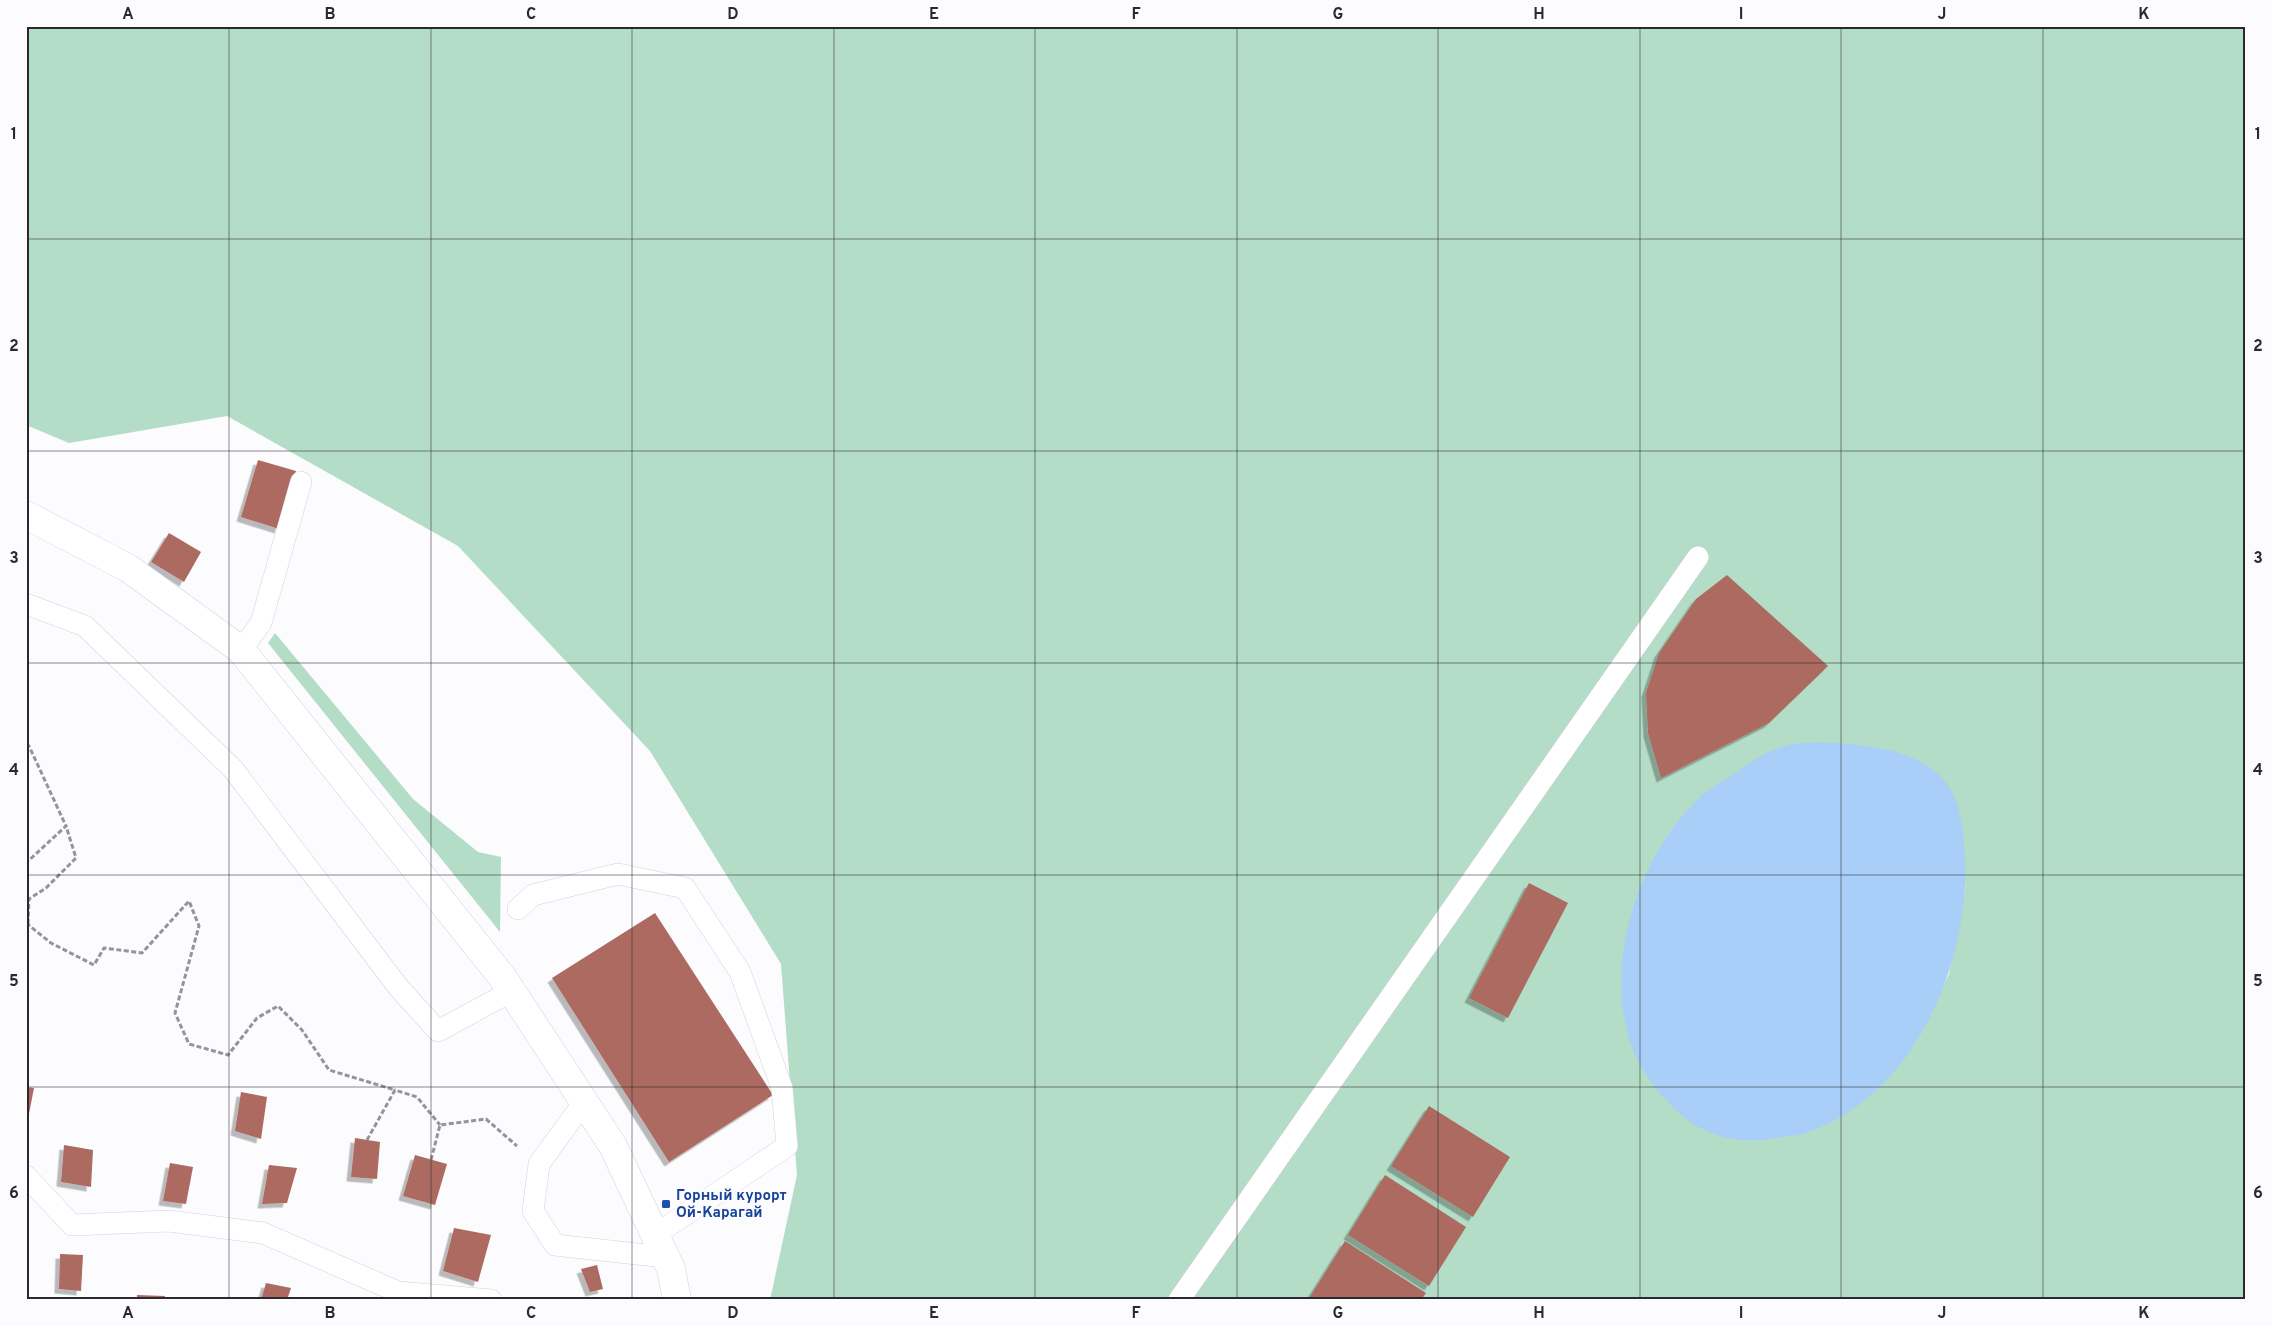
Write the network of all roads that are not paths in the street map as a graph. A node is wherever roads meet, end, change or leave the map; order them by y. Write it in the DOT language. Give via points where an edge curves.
graph roads {
  1 [pos="301,482"];
  2 [pos="26,515"];
  3 [pos="1698,557"];
  4 [pos="26,604"];
  5 [pos="240,650"];
  6 [pos="518,908"];
  7 [pos="512,991"];
  8 [pos="584,1102"];
  9 [pos="26,1176"];
  10 [pos="660,1246"];
  11 [pos="491,1300"];
  12 [pos="676,1300"];
  13 [pos="1179,1300"];
  1 -- 5 [label="lane" via="261,623"];
  2 -- 5 [label="street" via="128,568"];
  3 -- 13 [label="lane"];
  4 -- 7 [label="lane" via="85,626 233,769 399,988 438,1032"];
  5 -- 7 [label="street"];
  6 -- 10 [label="lane" via="533,895 618,874 685,888 740,972 782,1088 787,1146"];
  7 -- 8 [label="street"];
  8 -- 10 [label="street" via="613,1146"];
  8 -- 10 [label="lane" via="539,1164 533,1211 555,1245"];
  9 -- 11 [label="lane" via="72,1225 168,1221 263,1233 398,1292"];
  10 -- 12 [label="street" via="671,1269"];
}
